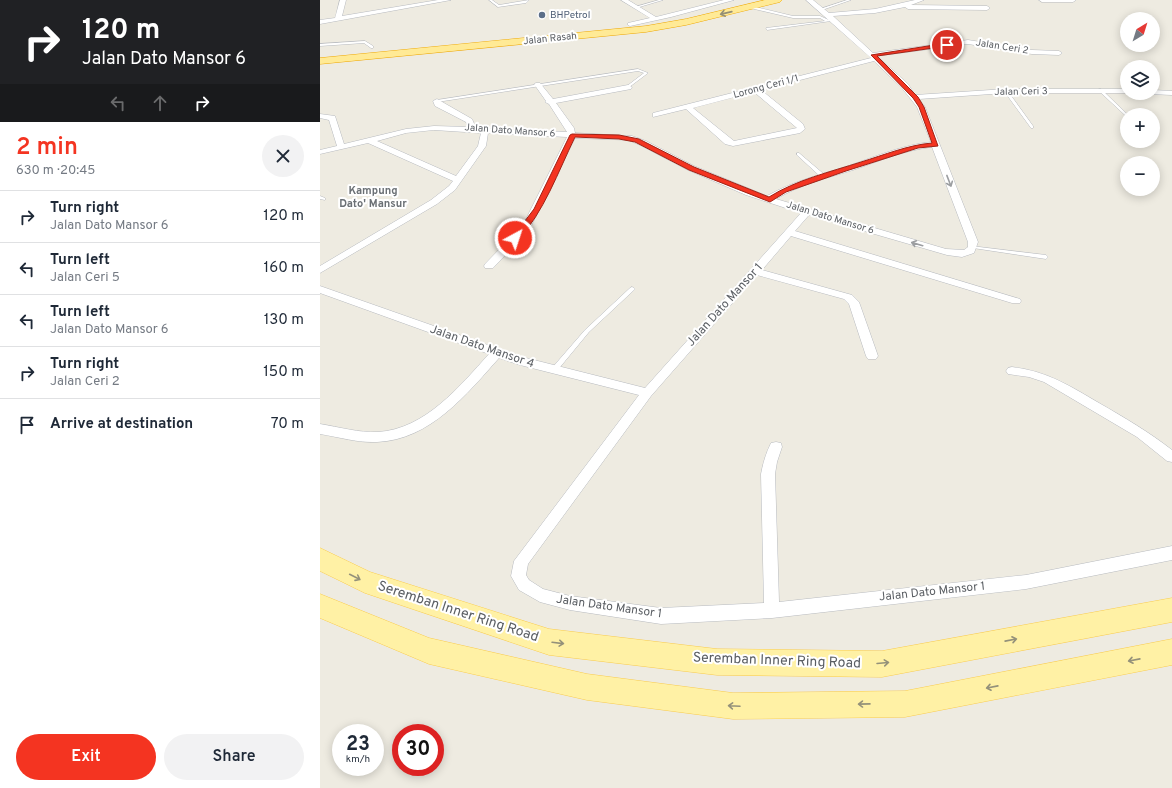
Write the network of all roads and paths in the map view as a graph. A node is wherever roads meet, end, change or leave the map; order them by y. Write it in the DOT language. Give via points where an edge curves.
graph roads {
  1 [pos="343,0"];
  2 [pos="448,0"];
  3 [pos="490,0"];
  4 [pos="528,0"];
  5 [pos="624,0"];
  6 [pos="662,0"];
  7 [pos="731,0"];
  8 [pos="777,0"];
  9 [pos="808,0"];
  10 [pos="850,0"];
  11 [pos="921,0"];
  12 [pos="1042,0"];
  13 [pos="1073,0"];
  14 [pos="422,2"];
  15 [pos="748,4"];
  16 [pos="636,7"];
  17 [pos="905,7"];
  18 [pos="987,8"];
  19 [pos="821,10"];
  20 [pos="671,18"];
  21 [pos="338,19"];
  22 [pos="655,19"];
  23 [pos="830,19"];
  24 [pos="320,22"];
  25 [pos="630,24"];
  26 [pos="646,29"];
  27 [pos="767,29"];
  28 [pos="320,45"];
  29 [pos="373,49"];
  30 [pos="1059,52"];
  31 [pos="875,57"];
  32 [pos="321,58"];
  33 [pos="320,71"];
  34 [pos="538,84"];
  35 [pos="628,87"];
  36 [pos="756,90"];
  37 [pos="1100,90"];
  38 [pos="1120,90"];
  39 [pos="1006,91"];
  40 [pos="1160,92"];
  41 [pos="1172,93"];
  42 [pos="916,97"];
  43 [pos="437,101"];
  44 [pos="550,102"];
  45 [pos="688,107"];
  46 [pos="1120,109"];
  47 [pos="656,115"];
  48 [pos="320,116"];
  49 [pos="1032,127"];
  50 [pos="473,129"];
  51 [pos="485,131"];
  52 [pos="572,135"];
  53 [pos="369,140"];
  54 [pos="936,144"];
  55 [pos="340,147"];
  56 [pos="320,152"];
  57 [pos="798,154"];
  58 [pos="824,176"];
  59 [pos="458,180"];
  60 [pos="770,200"];
  61 [pos="807,212"];
  62 [pos="790,232"];
  63 [pos="973,248"];
  64 [pos="1046,257"];
  65 [pos="489,266"];
  66 [pos="320,270"];
  67 [pos="755,271"];
  68 [pos="320,289"];
  69 [pos="632,289"];
  70 [pos="1016,301"];
  71 [pos="496,353"];
  72 [pos="872,356"];
  73 [pos="554,370"];
  74 [pos="1012,371"];
  75 [pos="647,393"];
  76 [pos="320,429"];
  77 [pos="776,447"];
  78 [pos="1172,457"];
  79 [pos="1172,553"];
  80 [pos="320,559"];
  81 [pos="320,606"];
  82 [pos="772,610"];
  83 [pos="1172,610"];
  84 [pos="1172,652"];
  1 -- 21 [label="street"];
  2 -- 14 [label="street"];
  3 -- 4 [label="lane" via="498,6"];
  5 -- 16 [label="street"];
  6 -- 16 [label="lane"];
  7 -- 22 [label="street"];
  8 -- 15 [label="highway, Jalan Rasah"];
  9 -- 19 [label="street"];
  10 -- 19 [label="lane"];
  11 -- 17 [label="street"];
  12 -- 13 [label="street"];
  14 -- 21 [label="street"];
  15 -- 20 [label="highway, Jalan Rasah"];
  15 -- 23 [label="lane" via="793,16"];
  15 -- 26 [label="highway, Jalan Rasah, one-way" via="686,22"];
  16 -- 22 [label="street"];
  17 -- 18 [label="street"];
  17 -- 23 [label="street"];
  19 -- 23 [label="street"];
  20 -- 25 [label="highway"];
  20 -- 29 [label="highway, Jalan Rasah" via="585,30"];
  21 -- 24 [label="street"];
  22 -- 25 [label="street"];
  23 -- 27 [label="lane"];
  23 -- 31 [label="street"];
  25 -- 29 [label="highway"];
  26 -- 29 [label="highway, Jalan Rasah"];
  26 -- 33 [label="highway" via="617,36 480,55"];
  28 -- 29 [label="lane"];
  29 -- 32 [label="highway, Jalan Rasah"];
  30 -- 31 [label="street, Jalan Ceri 2" via="1032,52 968,42"];
  31 -- 36 [label="street, Lorong Ceri 1/1"];
  31 -- 42 [label="street"];
  34 -- 35 [label="lane" via="638,70 646,73"];
  34 -- 43 [label="lane"];
  34 -- 44 [label="street"];
  35 -- 44 [label="street"];
  36 -- 45 [label="street, Lorong Ceri 1/1"];
  36 -- 45 [label="street" via="800,126 800,130 733,144"];
  37 -- 38 [label="street, Jalan Ceri 3"];
  37 -- 39 [label="street, Jalan Ceri 3"];
  37 -- 46 [label="lane"];
  39 -- 42 [label="street, Jalan Ceri 3"];
  39 -- 49 [label="lane"];
  40 -- 41 [label="street"];
  42 -- 54 [label="street"];
  43 -- 50 [label="street" via="438,104 469,121"];
  44 -- 52 [label="street" via="570,128"];
  45 -- 47 [label="street, Lorong Ceri 1/1"];
  48 -- 55 [label="street" via="333,120"];
  50 -- 51 [label="street, Jalan Dato Mansor 6"];
  50 -- 53 [label="street, Jalan Dato Mansor 6" via="434,128 406,131"];
  51 -- 52 [label="street, Jalan Dato Mansor 6"];
  51 -- 59 [label="street" via="482,146"];
  52 -- 60 [label="street, Jalan Dato Mansor 6" via="637,140 692,168"];
  52 -- 65 [label="street" via="531,219 524,230"];
  53 -- 55 [label="street, Jalan Dato Mansor 6"];
  53 -- 59 [label="street"];
  54 -- 58 [label="street" via="917,146"];
  54 -- 63 [label="street, one-way" via="973,242"];
  55 -- 56 [label="street, Jalan Dato Mansor 6"];
  57 -- 58 [label="lane"];
  58 -- 60 [label="street" via="784,190"];
  59 -- 66 [label="street" via="434,202"];
  60 -- 61 [label="street, Jalan Dato Mansor 6"];
  61 -- 62 [label="street, Jalan Dato Mansor 1"];
  63 -- 61 [label="street, Jalan Dato Mansor 6, one-way" via="966,253 951,253"];
  62 -- 67 [label="street, Jalan Dato Mansor 1"];
  62 -- 70 [label="street"];
  63 -- 64 [label="lane"];
  67 -- 72 [label="street" via="848,297 854,302"];
  67 -- 75 [label="street, Jalan Dato Mansor 1"];
  68 -- 71 [label="street, Jalan Dato Mansor 4"];
  69 -- 73 [label="lane" via="586,331"];
  71 -- 73 [label="street, Jalan Dato Mansor 4"];
  71 -- 76 [label="street" via="464,390 440,411 404,431 378,437"];
  73 -- 75 [label="street, Jalan Dato Mansor 4"];
  74 -- 78 [label="street" via="1048,379 1141,433"];
  75 -- 82 [label="street, Jalan Dato Mansor 1" via="521,561 518,576 520,581 540,595 570,603 661,616"];
  77 -- 82 [label="street" via="768,474"];
  79 -- 82 [label="street, Jalan Dato Mansor 1" via="1026,582"];
  80 -- 83 [label="main road, Seremban Inner Ring Road, one-way" via="365,582 549,642 717,662 882,664"];
  84 -- 81 [label="main road, one-way" via="905,704 733,706 587,686 429,651"];
}
